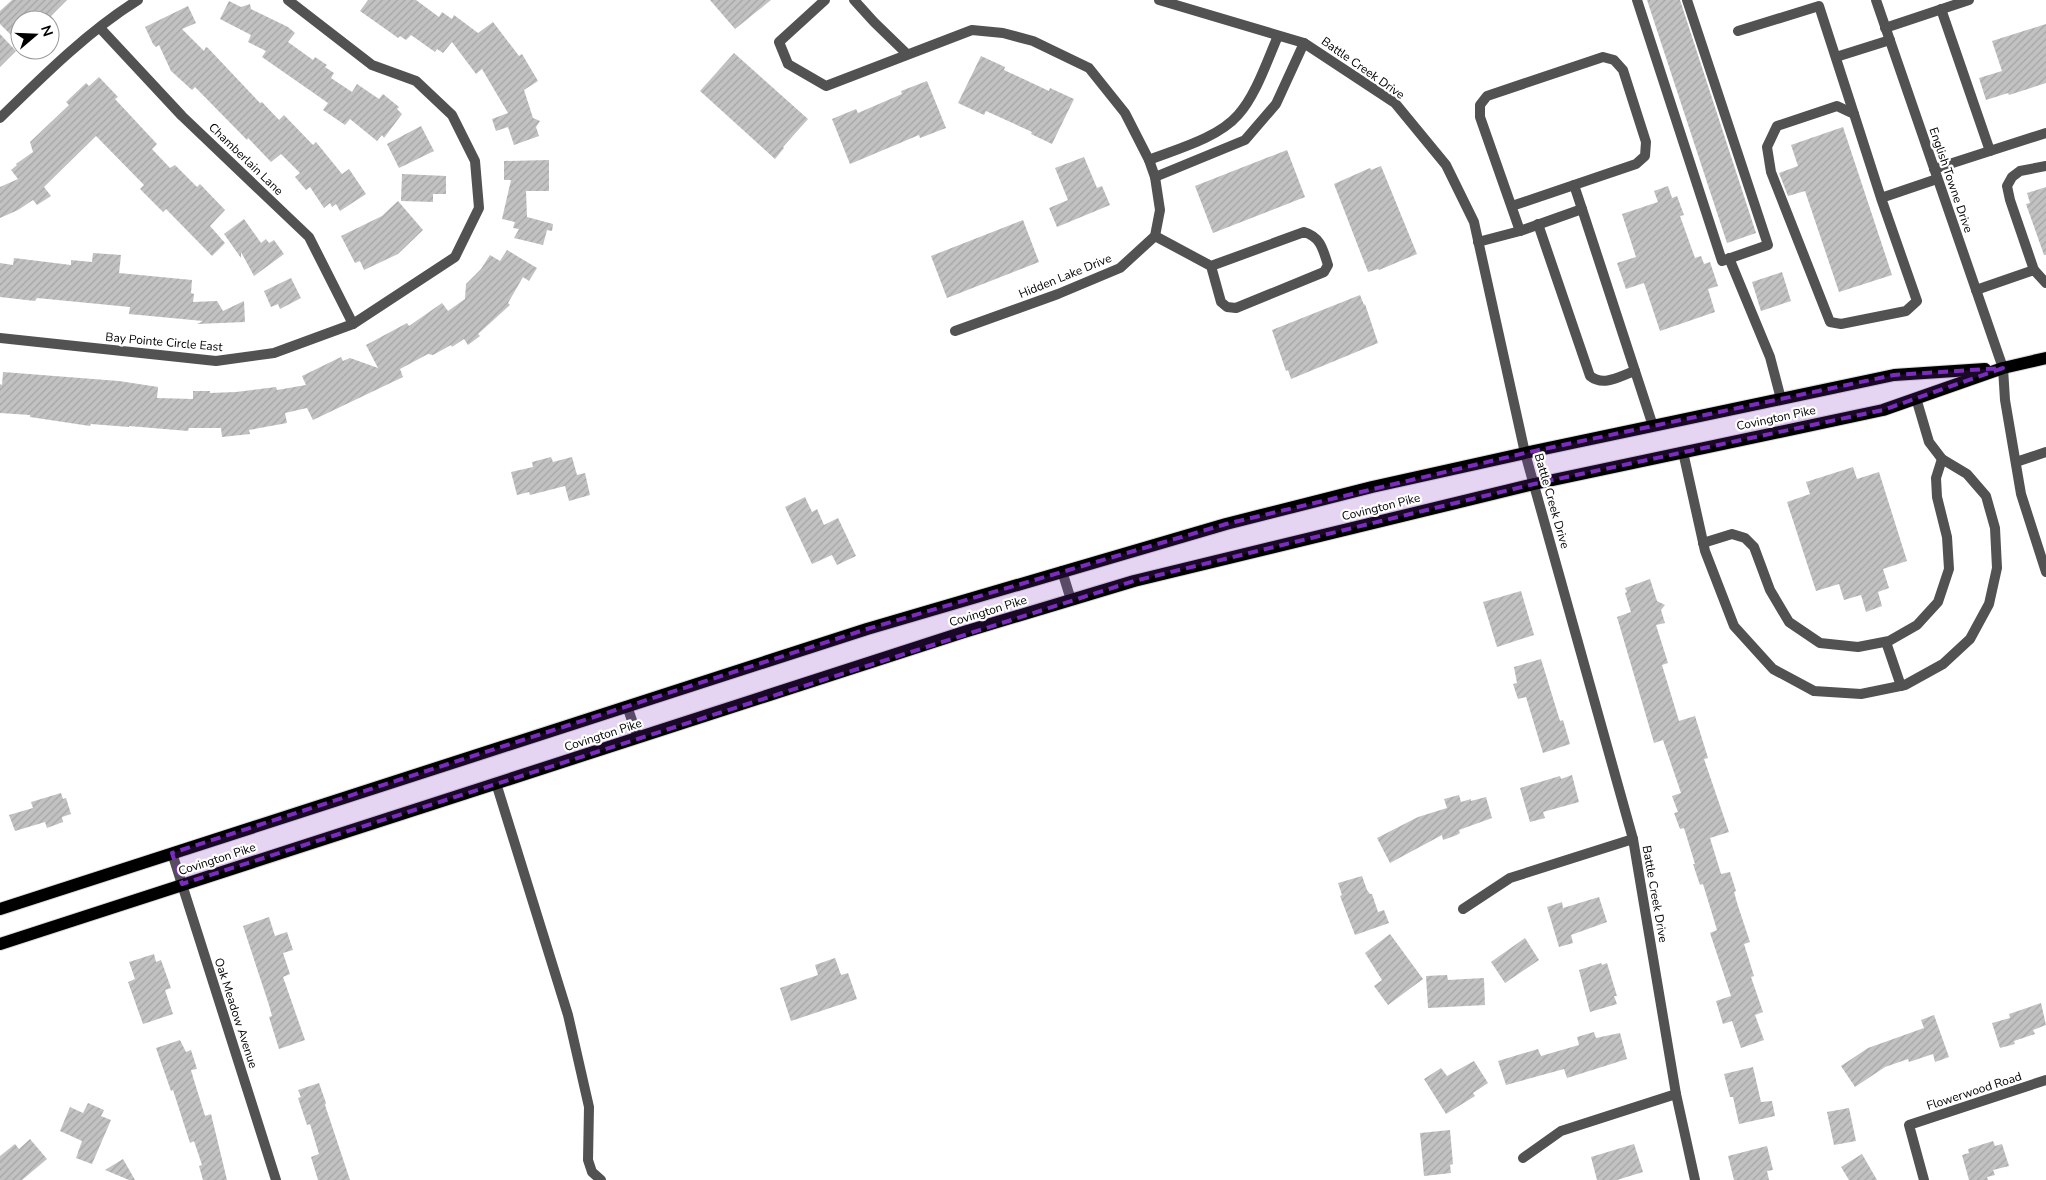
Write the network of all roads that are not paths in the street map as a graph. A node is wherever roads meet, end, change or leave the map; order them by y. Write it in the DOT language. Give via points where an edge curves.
graph roads {
  1 [pos="138,0"];
  2 [pos="288,0"];
  3 [pos="825,0"];
  4 [pos="854,0"];
  5 [pos="1159,0"];
  6 [pos="1637,0"];
  7 [pos="1688,0"];
  8 [pos="1876,0"];
  9 [pos="1969,0"];
  10 [pos="1941,9"];
  11 [pos="100,28"];
  12 [pos="1885,28"];
  13 [pos="1738,31"];
  14 [pos="1278,36"];
  15 [pos="1890,40"];
  16 [pos="1304,43"];
  17 [pos="907,54"];
  18 [pos="1836,58"];
  19 [pos="1854,114"];
  20 [pos="0,118"];
  21 [pos="2046,133"];
  22 [pos="1990,151"];
  23 [pos="1149,160"];
  24 [pos="2046,166"];
  25 [pos="1936,174"];
  26 [pos="1155,177"];
  27 [pos="1574,185"];
  28 [pos="1881,198"];
  29 [pos="1512,206"];
  30 [pos="1582,209"];
  31 [pos="1538,224"];
  32 [pos="1520,231"];
  33 [pos="1155,236"];
  34 [pos="1478,242"];
  35 [pos="1729,258"];
  36 [pos="1210,266"];
  37 [pos="2034,270"];
  38 [pos="2046,283"];
  39 [pos="1976,290"];
  40 [pos="353,324"];
  41 [pos="955,332"];
  42 [pos="0,338"];
  43 [pos="2046,358"];
  44 [pos="2003,368"];
  45 [pos="1636,371"];
  46 [pos="1916,398"];
  47 [pos="1781,399"];
  48 [pos="1654,426"];
  49 [pos="1683,452"];
  50 [pos="2046,452"];
  51 [pos="1526,453"];
  52 [pos="1942,459"];
  53 [pos="2016,462"];
  54 [pos="1534,484"];
  55 [pos="1703,543"];
  56 [pos="1062,571"];
  57 [pos="2046,572"];
  58 [pos="1071,600"];
  59 [pos="1886,642"];
  60 [pos="1901,686"];
  61 [pos="627,706"];
  62 [pos="638,738"];
  63 [pos="496,783"];
  64 [pos="1633,839"];
  65 [pos="172,853"];
  66 [pos="182,884"];
  67 [pos="1463,909"];
  68 [pos="0,910"];
  69 [pos="0,944"];
  70 [pos="2046,1080"];
  71 [pos="1676,1094"];
  72 [pos="1523,1158"];
  73 [pos="276,1180"];
  74 [pos="601,1180"];
  75 [pos="1696,1180"];
  76 [pos="1924,1180"];
  1 -- 11 [label="street"];
  2 -- 40 [label="street, Bay Pointe Circle East" via="372,65 416,81 452,115 475,161 479,208 455,257"];
  3 -- 17 [label="street" via="779,42 788,64 826,86"];
  4 -- 17 [label="street"];
  5 -- 14 [label="street, Battle Creek Drive"];
  6 -- 35 [label="street" via="1722,261"];
  7 -- 35 [label="street" via="1768,245"];
  8 -- 12 [label="street, English Towne Drive"];
  9 -- 10 [label="street"];
  10 -- 12 [label="street"];
  10 -- 22 [label="street"];
  11 -- 20 [label="street"];
  11 -- 40 [label="street, Chamberlain Lane" via="182,116 309,237"];
  12 -- 15 [label="street, English Towne Drive"];
  13 -- 18 [label="street" via="1819,6"];
  14 -- 16 [label="street, Battle Creek Drive"];
  14 -- 23 [label="street" via="1249,100 1238,116 1211,135"];
  15 -- 18 [label="street"];
  15 -- 25 [label="street, English Towne Drive"];
  16 -- 26 [label="street" via="1276,104 1245,140"];
  16 -- 34 [label="street, Battle Creek Drive" via="1395,103 1446,165 1474,222"];
  17 -- 23 [label="street" via="972,30 1004,33 1033,41 1089,68 1125,113"];
  18 -- 19 [label="street"];
  19 -- 28 [label="street"];
  19 -- 28 [label="street" via="1837,106 1777,126 1767,147 1770,172 1830,322 1841,324 1906,311 1917,301"];
  21 -- 22 [label="street"];
  22 -- 25 [label="street"];
  23 -- 26 [label="street"];
  24 -- 37 [label="street" via="2020,171 2007,186"];
  25 -- 28 [label="street"];
  25 -- 39 [label="street, English Towne Drive"];
  26 -- 33 [label="street" via="1160,210"];
  27 -- 29 [label="street"];
  27 -- 29 [label="street" via="1636,164 1645,156 1646,142 1623,70 1614,60 1603,57 1487,96 1480,105 1480,116"];
  27 -- 30 [label="street"];
  29 -- 32 [label="street"];
  30 -- 31 [label="street"];
  30 -- 45 [label="street"];
  31 -- 32 [label="street"];
  31 -- 45 [label="street" via="1590,376 1604,382"];
  32 -- 34 [label="street"];
  33 -- 36 [label="street"];
  33 -- 41 [label="street, Hidden Lake Drive" via="1120,268"];
  34 -- 51 [label="street, Battle Creek Drive"];
  35 -- 47 [label="street" via="1770,357"];
  36 -- 36 [label="street" via="1304,232 1321,242 1328,265 1324,272 1236,308 1221,302"];
  37 -- 38 [label="street"];
  37 -- 39 [label="street"];
  39 -- 44 [label="street, English Towne Drive"];
  40 -- 42 [label="street, Bay Pointe Circle East" via="274,354 216,361"];
  43 -- 44 [label="main road, Covington Pike"];
  44 -- 46 [label="main road, Covington Pike"];
  44 -- 47 [label="main road, Covington Pike" via="1894,375"];
  44 -- 53 [label="street, English Towne Drive"];
  45 -- 48 [label="street"];
  46 -- 49 [label="main road, Covington Pike" via="1883,410"];
  46 -- 52 [label="street" via="1929,442"];
  47 -- 48 [label="main road, Covington Pike"];
  48 -- 51 [label="main road, Covington Pike"];
  49 -- 54 [label="main road, Covington Pike"];
  49 -- 55 [label="street"];
  50 -- 53 [label="street"];
  51 -- 54 [label="street, Battle Creek Drive"];
  51 -- 56 [label="main road, Covington Pike" via="1226,524"];
  52 -- 59 [label="street" via="1936,478 1937,497 1948,537 1949,569 1938,602 1917,625"];
  52 -- 60 [label="street" via="1967,474 1986,496 1995,528 1997,568 1989,604 1970,639 1944,664"];
  53 -- 57 [label="street, English Towne Drive" via="2021,494"];
  54 -- 58 [label="main road, Covington Pike" via="1134,581"];
  54 -- 64 [label="street, Battle Creek Drive"];
  55 -- 59 [label="street" via="1732,534 1745,538 1754,547 1770,590 1789,622 1820,643 1858,647"];
  55 -- 60 [label="street" via="1734,626 1773,669 1814,691 1861,694"];
  56 -- 58 [label="street"];
  56 -- 61 [label="main road, Covington Pike"];
  58 -- 62 [label="main road, Covington Pike"];
  59 -- 60 [label="street"];
  61 -- 62 [label="street"];
  61 -- 65 [label="main road, Covington Pike"];
  62 -- 63 [label="main road, Covington Pike"];
  63 -- 66 [label="main road, Covington Pike"];
  63 -- 74 [label="street" via="568,1015 588,1107 588,1160 592,1172"];
  64 -- 67 [label="street" via="1510,878"];
  64 -- 71 [label="street, Battle Creek Drive"];
  65 -- 66 [label="street, Oak Meadow Avenue"];
  65 -- 68 [label="main road, Covington Pike"];
  66 -- 69 [label="main road, Covington Pike"];
  66 -- 73 [label="street, Oak Meadow Avenue"];
  70 -- 76 [label="street, Flowerwood Road" via="1909,1125"];
  71 -- 72 [label="street" via="1561,1131"];
  71 -- 75 [label="street, Battle Creek Drive"];
}
